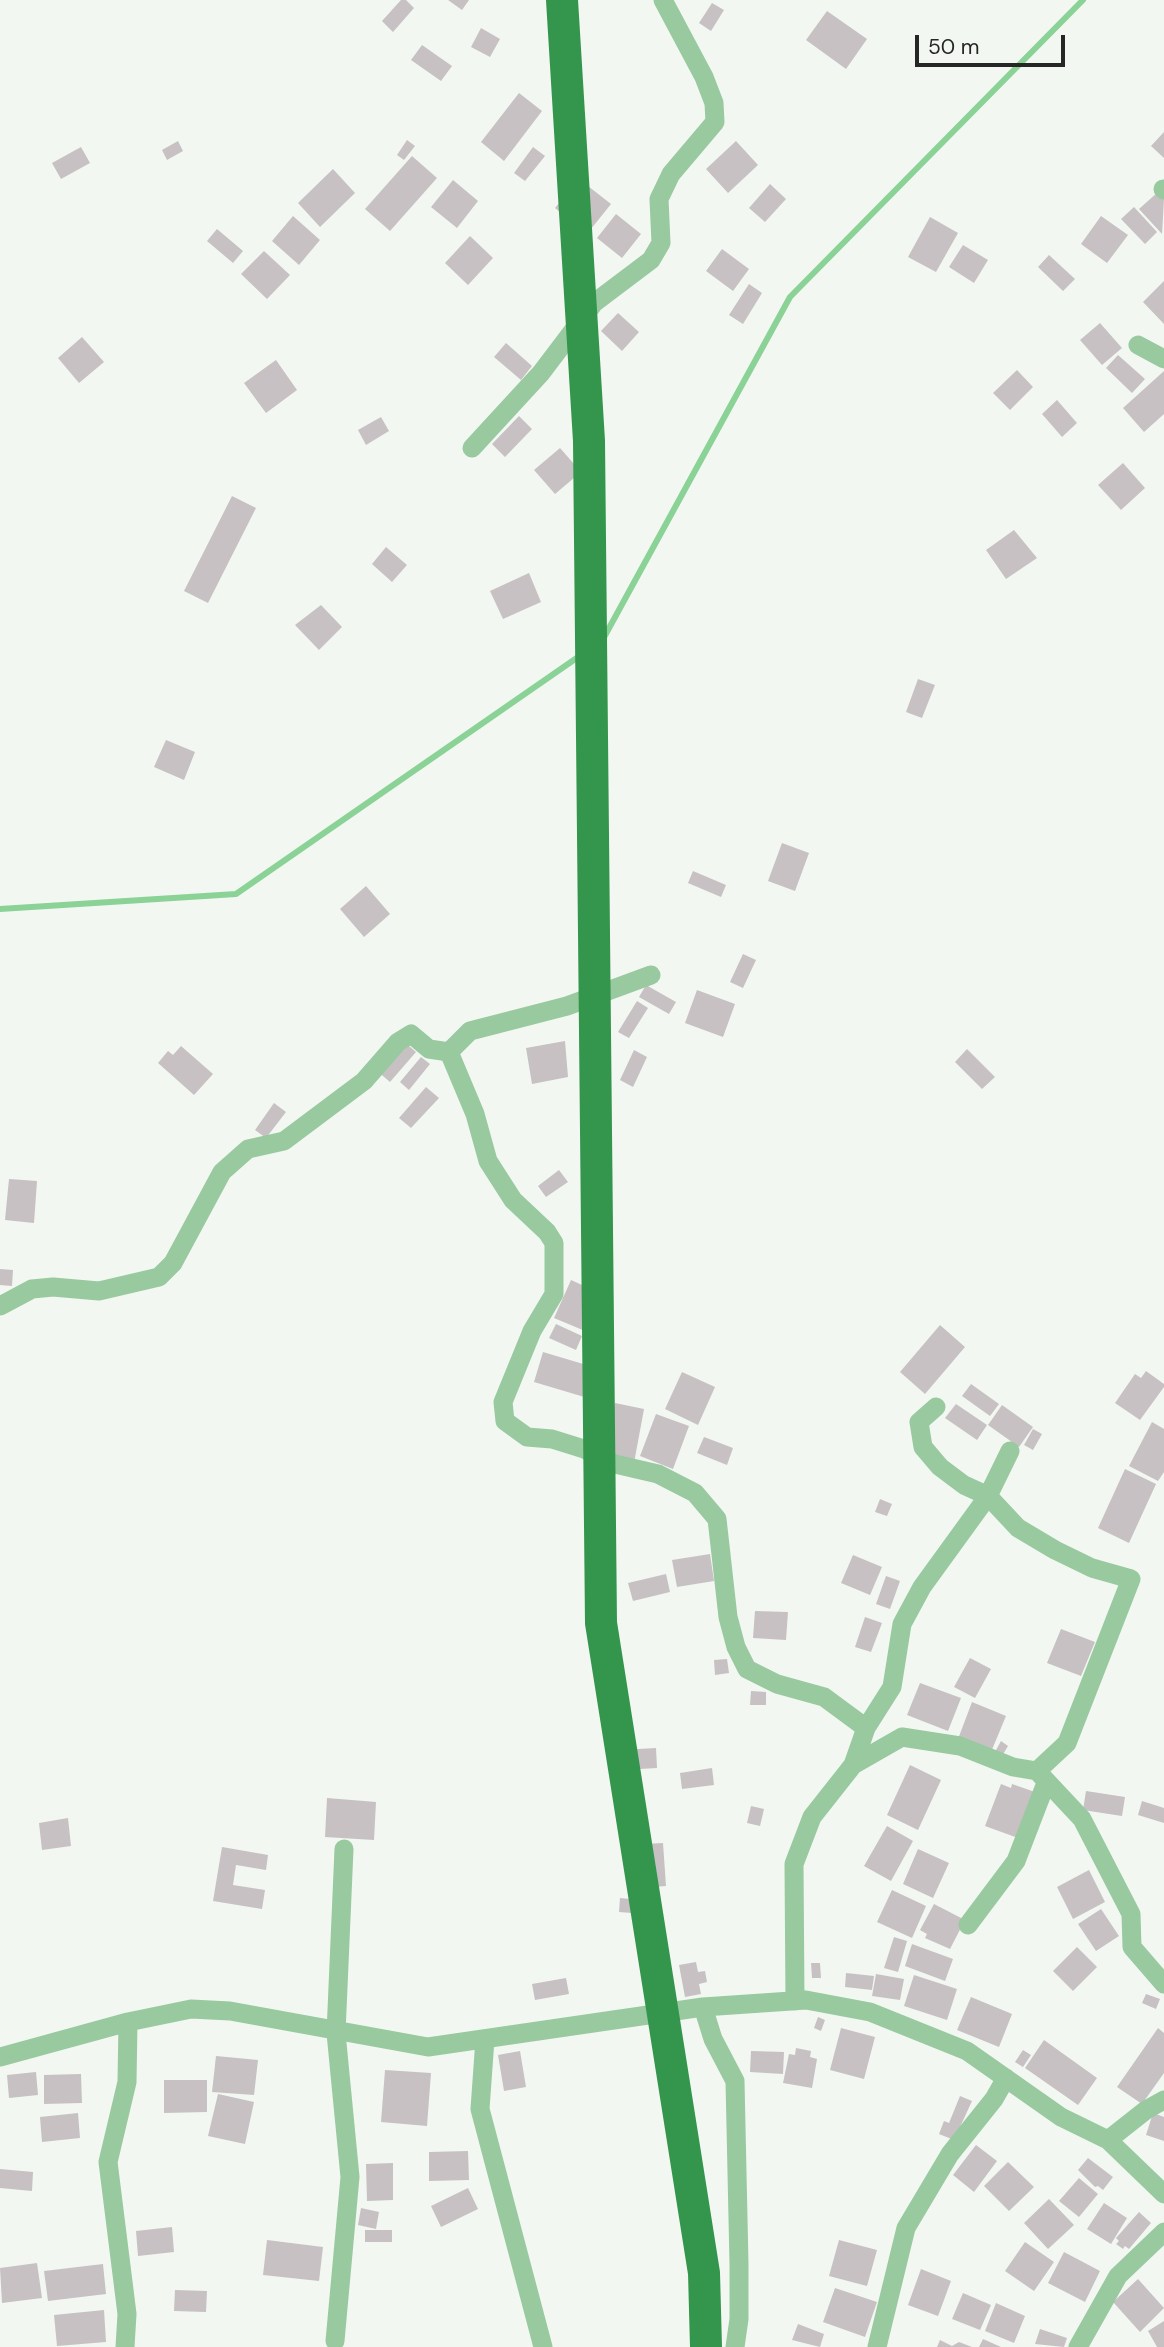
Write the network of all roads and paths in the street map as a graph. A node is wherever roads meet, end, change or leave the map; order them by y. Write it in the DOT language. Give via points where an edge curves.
graph roads {
  1 [pos="562,0"];
  2 [pos="663,0"];
  3 [pos="1138,345"];
  4 [pos="1164,359"];
  5 [pos="472,448"];
  6 [pos="651,975"];
  7 [pos="449,1052"];
  8 [pos="0,1306"];
  9 [pos="936,1407"];
  10 [pos="1010,1451"];
  11 [pos="988,1496"];
  12 [pos="866,1728"];
  13 [pos="853,1765"];
  14 [pos="1042,1777"];
  15 [pos="344,1849"];
  16 [pos="968,1925"];
  17 [pos="1164,1984"];
  18 [pos="795,2001"];
  19 [pos="703,2007"];
  20 [pos="128,2022"];
  21 [pos="336,2033"];
  22 [pos="485,2039"];
  23 [pos="0,2057"];
  24 [pos="1006,2078"];
  25 [pos="1164,2100"];
  26 [pos="1108,2140"];
  27 [pos="1164,2194"];
  28 [pos="1164,2232"];
  29 [pos="335,2341"];
  30 [pos="125,2347"];
  31 [pos="543,2347"];
  32 [pos="706,2347"];
  33 [pos="735,2347"];
  34 [pos="877,2347"];
  35 [pos="1078,2347"];
  1 -- 32 [label="highway" via="589,440 601,1623 704,2273"];
  2 -- 5 [label="street" via="704,77 714,103 715,122 671,174 659,199 661,243 651,260 594,303 541,373"];
  3 -- 4 [label="street"];
  6 -- 7 [label="street" via="567,1006 470,1031"];
  7 -- 8 [label="street" via="429,1049 411,1034 398,1042 364,1081 284,1141 248,1149 222,1172 173,1263 159,1277 99,1291 32,1289"];
  7 -- 12 [label="street" via="475,1114 488,1161 513,1200 554,1243 554,1293 532,1331 503,1402 505,1421 527,1437 584,1449 615,1464 658,1474 695,1493 717,1519 728,1617 747,1669 777,1684 824,1697"];
  9 -- 11 [label="street" via="919,1422 923,1447 940,1467"];
  10 -- 11 [label="street"];
  11 -- 12 [label="street" via="922,1587 902,1623 892,1687"];
  11 -- 14 [label="street" via="1017,1528 1092,1568 1131,1579 1067,1743"];
  12 -- 13 [label="street"];
  13 -- 14 [label="street" via="902,1737 960,1746"];
  13 -- 18 [label="street" via="812,1817 794,1864"];
  14 -- 16 [label="street" via="1016,1861"];
  14 -- 17 [label="street" via="1082,1819 1131,1914 1132,1947"];
  15 -- 21 [label="street"];
  18 -- 19 [label="street"];
  18 -- 24 [label="street" via="870,2012 917,2028 967,2051"];
  19 -- 22 [label="street"];
  19 -- 33 [label="street" via="734,2081 739,2264"];
  20 -- 21 [label="street" via="191,2009 229,2011"];
  20 -- 23 [label="street"];
  20 -- 30 [label="street" via="127,2082 108,2162 127,2314"];
  21 -- 22 [label="street" via="428,2047"];
  21 -- 29 [label="street" via="350,2177"];
  22 -- 31 [label="street" via="480,2109"];
  24 -- 26 [label="street" via="1061,2118"];
  24 -- 34 [label="street" via="950,2154 906,2228"];
  25 -- 26 [label="street"];
  26 -- 27 [label="street"];
  28 -- 35 [label="street" via="1118,2276"];
}
